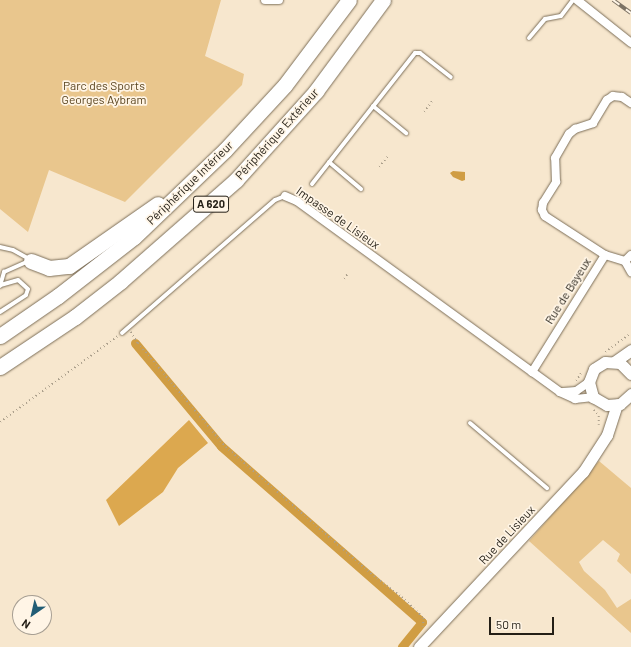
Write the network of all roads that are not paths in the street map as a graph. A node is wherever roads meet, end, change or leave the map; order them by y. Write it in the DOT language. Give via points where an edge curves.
graph roads {
  1 [pos="264,0"];
  2 [pos="279,0"];
  3 [pos="349,0"];
  4 [pos="383,0"];
  5 [pos="573,0"];
  6 [pos="577,0"];
  7 [pos="529,38"];
  8 [pos="631,43"];
  9 [pos="451,77"];
  10 [pos="631,103"];
  11 [pos="373,106"];
  12 [pos="406,133"];
  13 [pos="329,162"];
  14 [pos="312,184"];
  15 [pos="361,188"];
  16 [pos="185,189"];
  17 [pos="285,196"];
  18 [pos="0,247"];
  19 [pos="605,254"];
  20 [pos="628,258"];
  21 [pos="31,261"];
  22 [pos="2,272"];
  23 [pos="631,272"];
  24 [pos="0,285"];
  25 [pos="0,312"];
  26 [pos="122,333"];
  27 [pos="0,336"];
  28 [pos="631,350"];
  29 [pos="614,362"];
  30 [pos="0,367"];
  31 [pos="532,372"];
  32 [pos="631,374"];
  33 [pos="589,382"];
  34 [pos="631,394"];
  35 [pos="578,395"];
  36 [pos="593,397"];
  37 [pos="604,405"];
  38 [pos="618,405"];
  39 [pos="470,423"];
  40 [pos="603,431"];
  41 [pos="547,488"];
  42 [pos="419,647"];
  1 -- 2 [label="street"];
  3 -- 16 [label="highway, Périphérique Intérieur / A 620" via="285,85"];
  4 -- 30 [label="highway, Périphérique Extérieur / A 620" via="316,91 236,180 121,281 75,317"];
  5 -- 7 [label="lane" via="561,16 545,19"];
  6 -- 8 [label="street"];
  9 -- 11 [label="lane" via="420,53 415,53"];
  10 -- 19 [label="street, Rue de Bayeux" via="622,97 613,96 607,100 593,123 575,129 569,134 556,158 558,175 543,203 542,210 545,216"];
  11 -- 12 [label="lane"];
  11 -- 13 [label="lane"];
  13 -- 14 [label="lane"];
  13 -- 15 [label="lane"];
  16 -- 21 [label="highway" via="151,208 69,266 49,268"];
  16 -- 27 [label="highway, Périphérique Intérieur / A 620" via="104,262"];
  17 -- 26 [label="lane, Impasse de Lisieux" via="275,200"];
  17 -- 31 [label="street, Impasse de Lisieux" via="297,201"];
  18 -- 21 [label="lane" via="13,250"];
  19 -- 20 [label="street"];
  19 -- 31 [label="street, Rue de Bayeux"];
  20 -- 23 [label="street"];
  21 -- 22 [label="lane"];
  22 -- 24 [label="lane"];
  24 -- 25 [label="lane" via="18,280 28,289 26,296"];
  28 -- 29 [label="street"];
  29 -- 32 [label="street" via="626,367"];
  29 -- 33 [label="street" via="596,367"];
  31 -- 35 [label="street" via="560,392"];
  33 -- 35 [label="street"];
  33 -- 36 [label="street"];
  34 -- 38 [label="street"];
  35 -- 36 [label="street"];
  36 -- 37 [label="street"];
  37 -- 38 [label="street"];
  37 -- 40 [label="street"];
  38 -- 40 [label="street, Rue de Lisieux"];
  39 -- 41 [label="lane"];
  40 -- 42 [label="street, Rue de Lisieux" via="583,472"];
}
